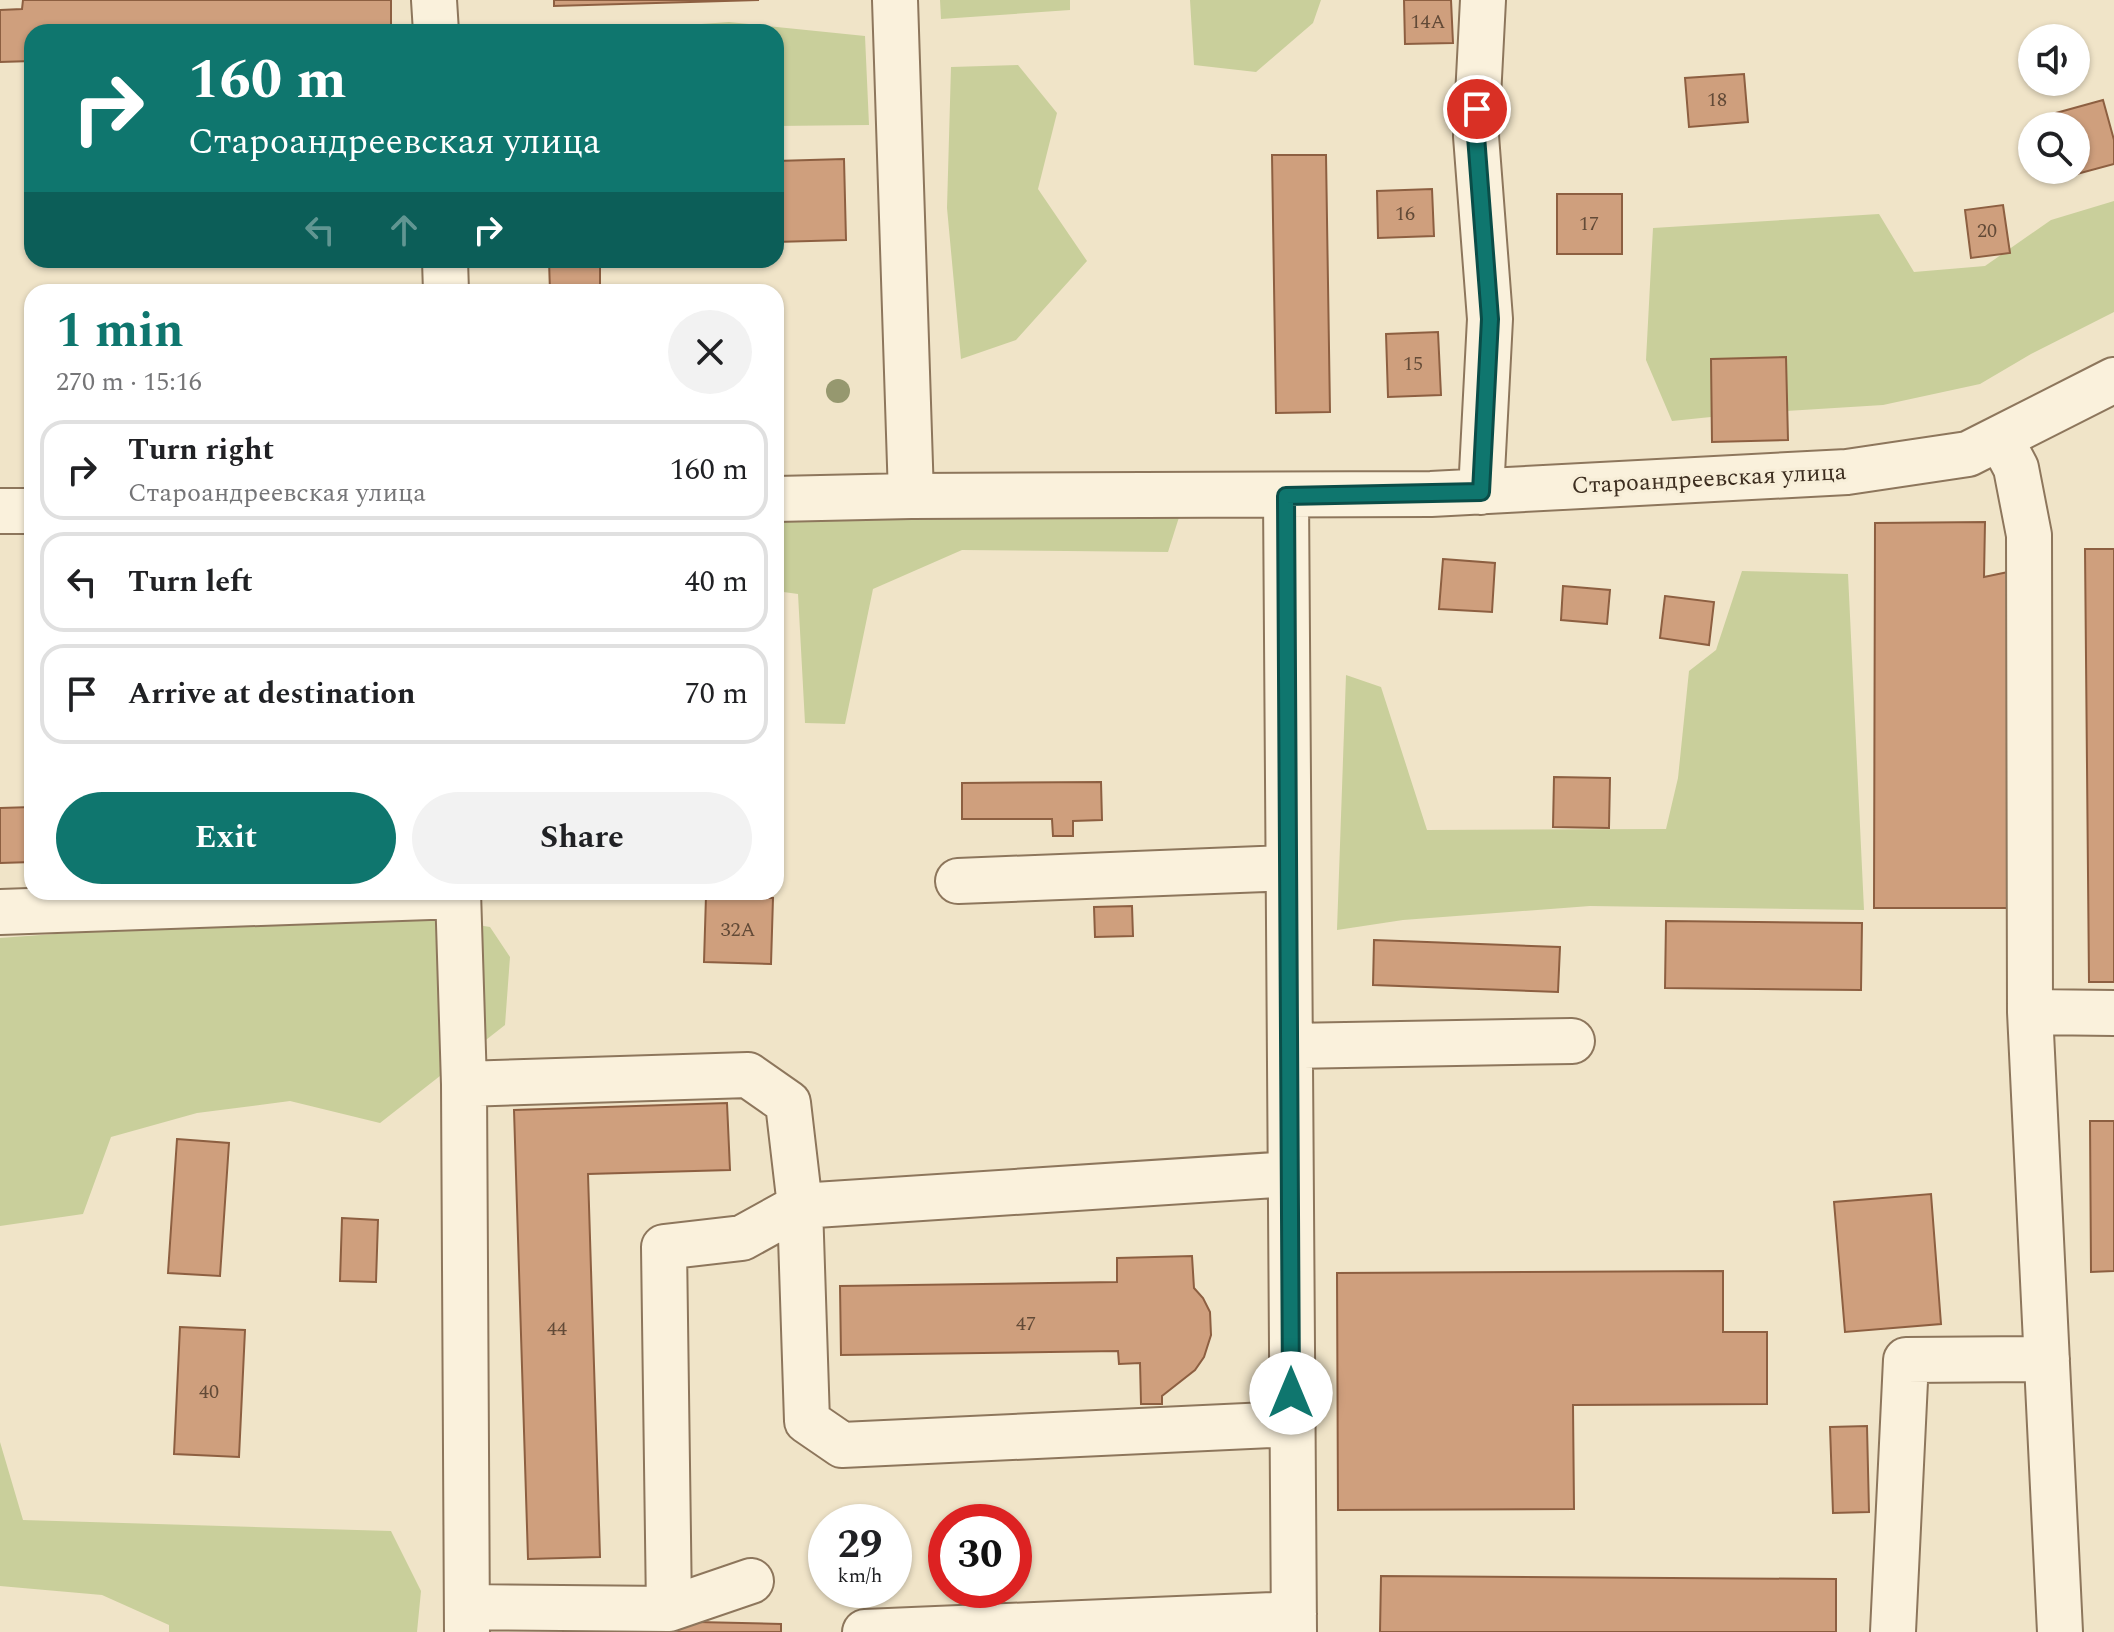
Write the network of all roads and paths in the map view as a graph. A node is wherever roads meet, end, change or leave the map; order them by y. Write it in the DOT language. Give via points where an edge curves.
graph roads {
  1 [pos="434,0"];
  2 [pos="895,0"];
  3 [pos="1483,0"];
  4 [pos="436,24"];
  5 [pos="2114,380"];
  6 [pos="2000,438"];
  7 [pos="1481,492"];
  8 [pos="911,496"];
  9 [pos="1286,496"];
  10 [pos="784,499"];
  11 [pos="0,511"];
  12 [pos="24,511"];
  13 [pos="1288,868"];
  14 [pos="958,881"];
  15 [pos="305,900"];
  16 [pos="458,900"];
  17 [pos="0,912"];
  18 [pos="2030,1012"];
  19 [pos="2114,1013"];
  20 [pos="1572,1041"];
  21 [pos="1290,1046"];
  22 [pos="464,1084"];
  23 [pos="1290,1174"];
  24 [pos="800,1206"];
  25 [pos="2047,1359"];
  26 [pos="1291,1424"];
  27 [pos="751,1581"];
  28 [pos="669,1609"];
  29 [pos="467,1619"];
  30 [pos="1294,1623"];
  31 [pos="865,1632"];
  32 [pos="1893,1632"];
  33 [pos="2060,1632"];
  1 -- 4 [label="street"];
  2 -- 8 [label="street"];
  3 -- 7 [label="street" via="1476,136 1490,319"];
  5 -- 6 [label="street, Староандреевская улица"];
  6 -- 7 [label="street, Староандреевская улица" via="1968,454 1847,472"];
  6 -- 18 [label="street" via="2016,468 2029,535"];
  7 -- 9 [label="street, Староандреевская улица"];
  8 -- 9 [label="street, Староандреевская улица"];
  8 -- 10 [label="street, Староандреевская улица"];
  9 -- 13 [label="street"];
  11 -- 12 [label="street"];
  13 -- 14 [label="street"];
  13 -- 21 [label="street"];
  15 -- 17 [label="street"];
  16 -- 22 [label="street"];
  18 -- 19 [label="street"];
  18 -- 25 [label="street"];
  20 -- 21 [label="street"];
  21 -- 23 [label="street"];
  22 -- 24 [label="street" via="748,1075 788,1103"];
  22 -- 29 [label="street"];
  23 -- 24 [label="street"];
  23 -- 26 [label="street"];
  24 -- 26 [label="street" via="807,1421 842,1445"];
  24 -- 28 [label="street" via="742,1238 664,1247"];
  25 -- 32 [label="street" via="1906,1360"];
  25 -- 33 [label="street"];
  26 -- 30 [label="street"];
  27 -- 28 [label="street"];
  28 -- 29 [label="street"];
  30 -- 31 [label="street"];
}
